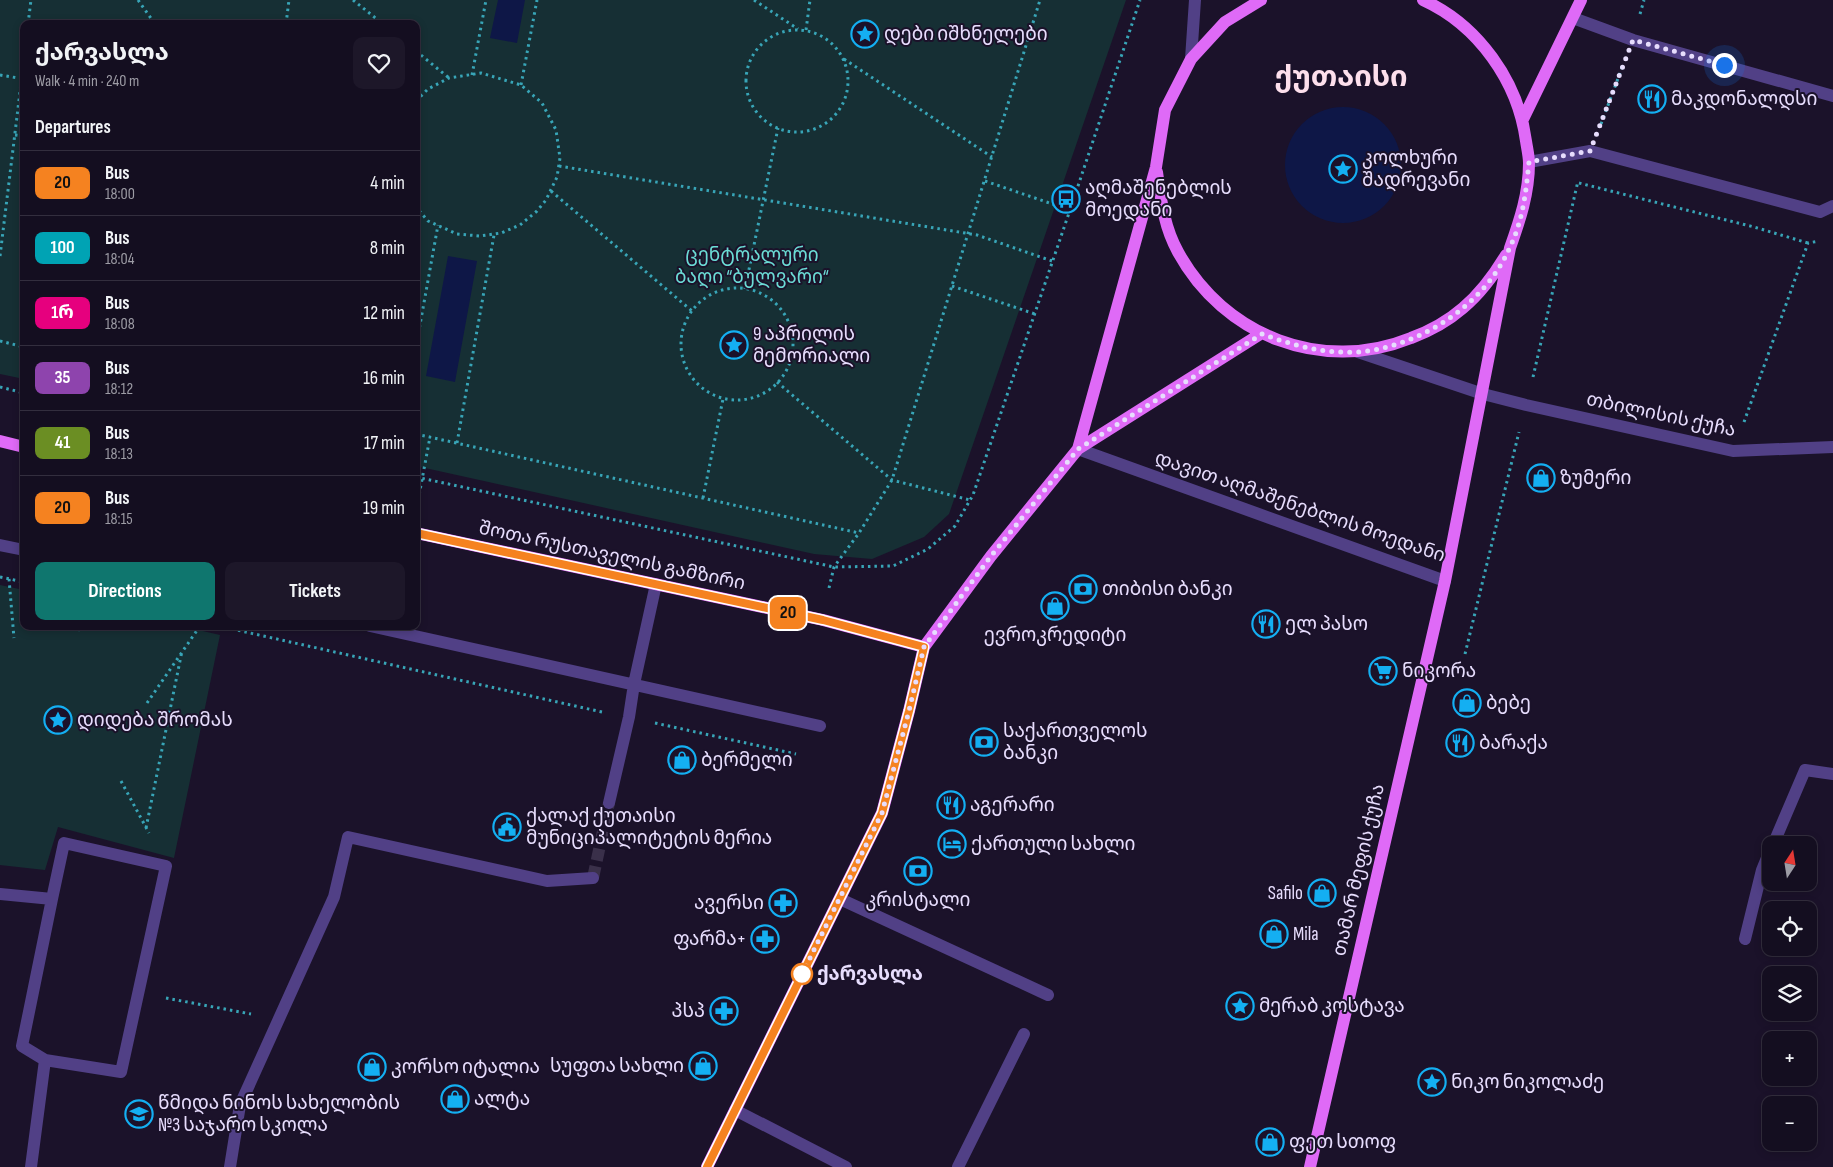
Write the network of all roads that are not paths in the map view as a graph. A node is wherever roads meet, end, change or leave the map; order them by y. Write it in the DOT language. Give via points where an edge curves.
graph roads {
  1 [pos="1195,0"];
  2 [pos="1261,0"];
  3 [pos="1423,0"];
  4 [pos="1581,0"];
  5 [pos="1573,18"];
  6 [pos="1191,59"];
  7 [pos="1833,96"];
  8 [pos="1523,119"];
  9 [pos="1529,162"];
  10 [pos="1156,167"];
  11 [pos="1833,206"];
  12 [pos="1510,248"];
  13 [pos="1262,334"];
  14 [pos="1358,352"];
  15 [pos="1483,394"];
  16 [pos="0,441"];
  17 [pos="20,446"];
  18 [pos="1833,447"];
  19 [pos="1078,449"];
  20 [pos="420,533"];
  21 [pos="0,545"];
  22 [pos="20,549"];
  23 [pos="1445,581"];
  24 [pos="656,584"];
  25 [pos="388,630"];
  26 [pos="924,647"];
  27 [pos="634,684"];
  28 [pos="820,726"];
  29 [pos="1833,774"];
  30 [pos="610,803"];
  31 [pos="1777,836"];
  32 [pos="1762,870"];
  33 [pos="593,878"];
  34 [pos="0,894"];
  35 [pos="840,899"];
  36 [pos="52,900"];
  37 [pos="1745,939"];
  38 [pos="1048,995"];
  39 [pos="1024,1034"];
  40 [pos="45,1060"];
  41 [pos="735,1110"];
  42 [pos="31,1167"];
  43 [pos="230,1167"];
  44 [pos="706,1167"];
  45 [pos="846,1167"];
  46 [pos="958,1167"];
  47 [pos="1310,1167"];
  1 -- 6 [label="street, დავით აღმაშენებლის მოედანი"];
  2 -- 6 [label="main road, დავით აღმაშენებლის მოედანი" via="1225,22"];
  3 -- 8 [label="main road, დავით აღმაშენებლის მოედანი" via="1440,8 1477,38 1505,76"];
  4 -- 5 [label="main road"];
  5 -- 7 [label="street" via="1633,40"];
  5 -- 8 [label="main road"];
  6 -- 10 [label="main road, დავით აღმაშენებლის მოედანი" via="1165,110"];
  8 -- 9 [label="main road, დავით აღმაშენებლის მოედანი"];
  9 -- 11 [label="street" via="1590,151 1820,212"];
  9 -- 12 [label="main road, დავით აღმაშენებლის მოედანი" via="1525,206"];
  10 -- 13 [label="main road, დავით აღმაშენებლის მოედანი" via="1165,224 1193,277 1213,300"];
  10 -- 19 [label="main road, დავით აღმაშენებლის მოედანი"];
  12 -- 14 [label="main road, დავით აღმაშენებლის მოედანი" via="1490,281 1463,309 1431,330 1395,345"];
  12 -- 15 [label="main road, დავით აღმაშენებლის მოედანი"];
  13 -- 14 [label="main road, დავით აღმაშენებლის მოედანი" via="1319,350"];
  13 -- 19 [label="main road, დავით აღმაშენებლის მოედანი"];
  14 -- 15 [label="street, დავით აღმაშენებლის მოედანი"];
  15 -- 18 [label="street, თბილისის ქუჩა" via="1733,451"];
  15 -- 23 [label="main road, დავით აღმაშენებლის მოედანი"];
  16 -- 17 [label="main road"];
  19 -- 23 [label="street, დავით აღმაშენებლის მოედანი"];
  19 -- 26 [label="main road, დავით აღმაშენებლის მოედანი" via="991,556"];
  20 -- 24 [label="main road, შოთა რუსთაველის გამზირი"];
  21 -- 22 [label="street"];
  23 -- 47 [label="main road, თამარ მეფის ქუჩა"];
  24 -- 26 [label="main road, შოთა რუსთაველის გამზირი" via="823,620"];
  24 -- 27 [label="street"];
  25 -- 27 [label="street"];
  26 -- 35 [label="main road" via="882,813"];
  27 -- 28 [label="street"];
  27 -- 30 [label="street"];
  29 -- 31 [label="street" via="1805,770"];
  32 -- 37 [label="street"];
  33 -- 43 [label="street" via="547,881 348,837 334,897 240,1105"];
  34 -- 36 [label="street"];
  35 -- 38 [label="street"];
  35 -- 41 [label="main road"];
  36 -- 40 [label="street" via="22,1046"];
  36 -- 40 [label="street" via="64,843 166,866 121,1072"];
  39 -- 46 [label="street"];
  40 -- 42 [label="street"];
  41 -- 44 [label="main road"];
  41 -- 45 [label="street"];
}
